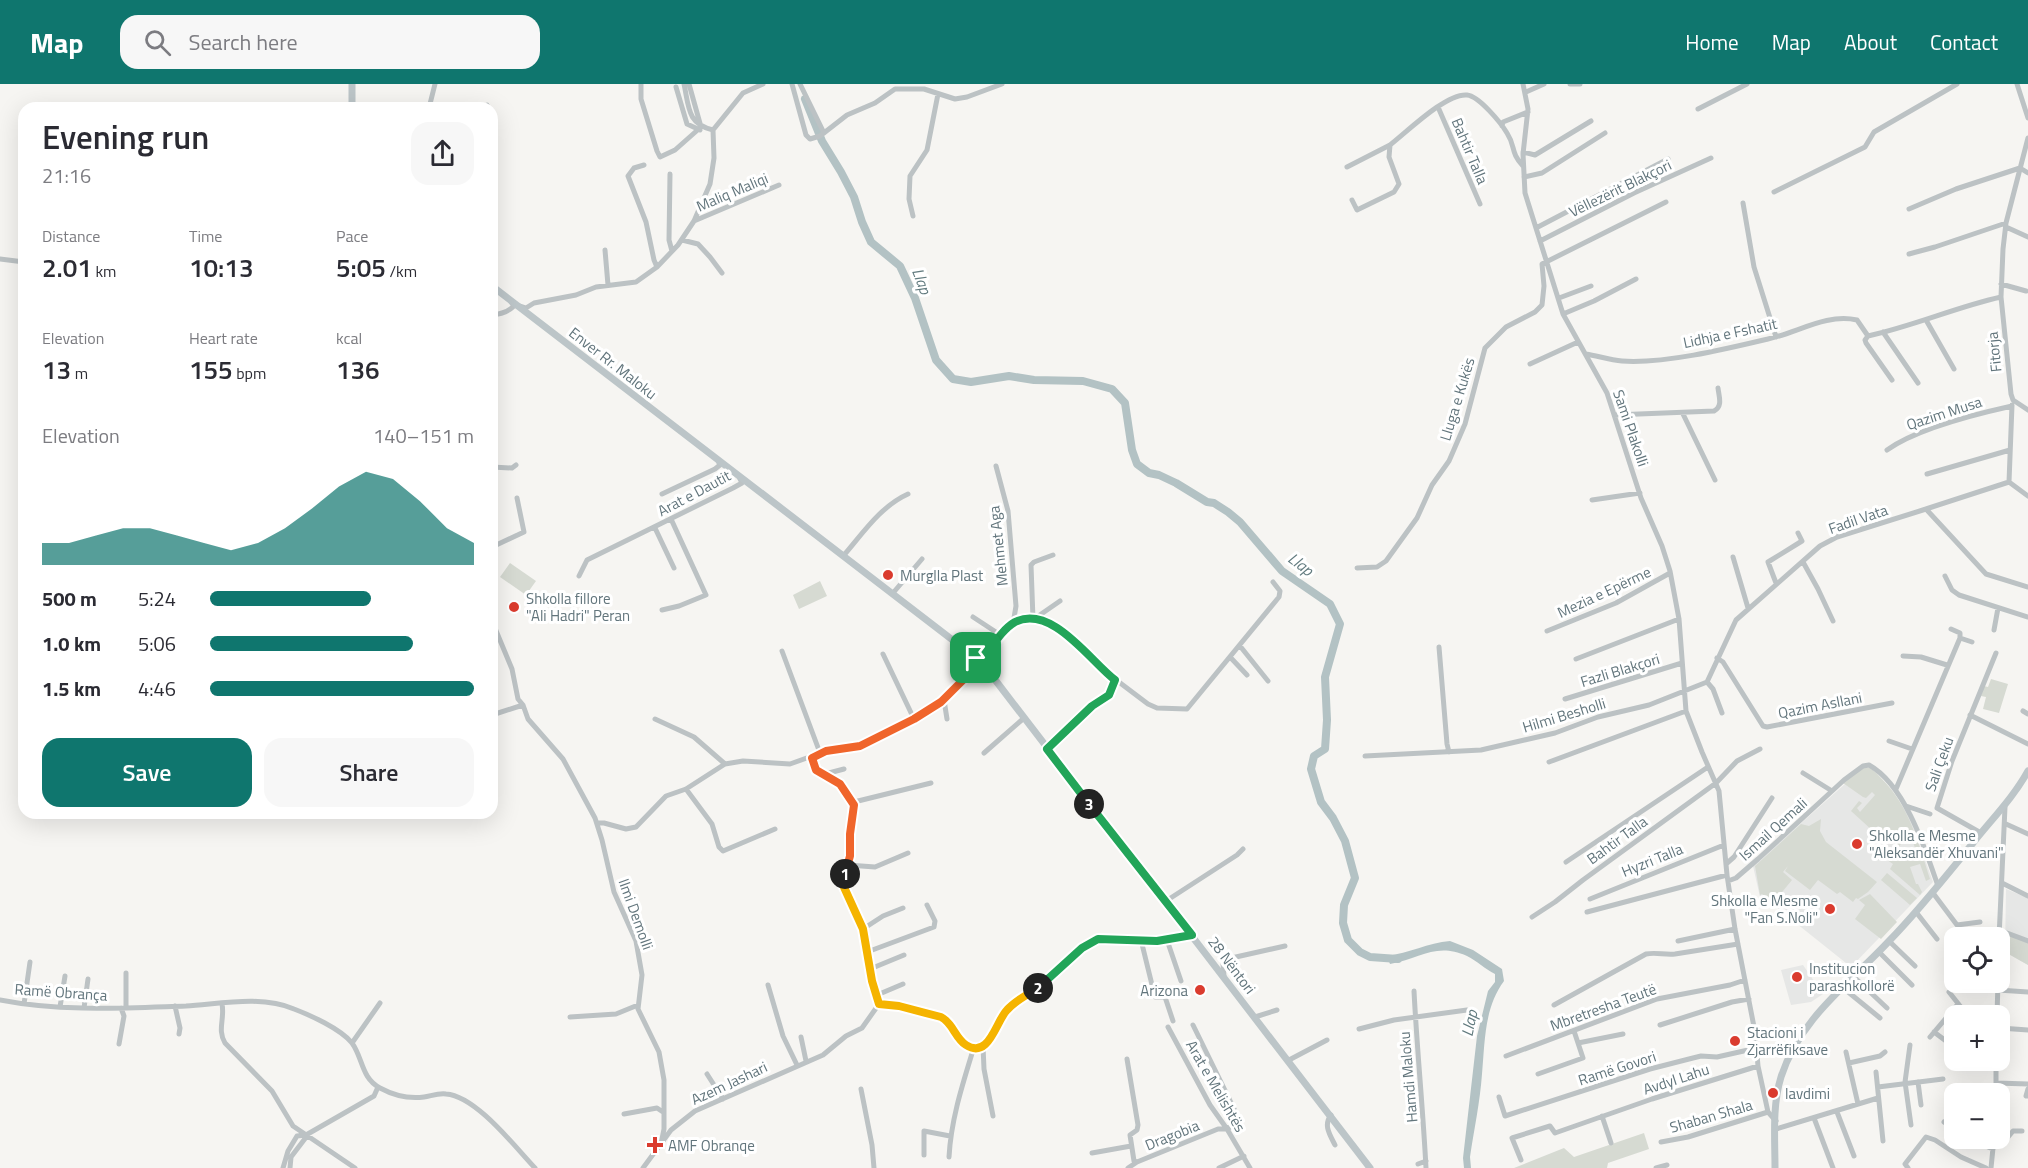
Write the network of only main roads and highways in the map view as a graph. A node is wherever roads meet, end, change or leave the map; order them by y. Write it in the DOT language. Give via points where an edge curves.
graph roads {
  1 [pos="352,84"];
  2 [pos="352,102"];
  3 [pos="498,291"];
  4 [pos="976,658"];
  5 [pos="2028,771"];
  6 [pos="2026,780"];
  7 [pos="1370,1168"];
  8 [pos="1775,1168"];
  1 -- 2 [label="main road"];
  3 -- 4 [label="main road, Enver Rr. Maloku"];
  4 -- 7 [label="main road, 28 Nëntori"];
  5 -- 6 [label="main road"];
  6 -- 8 [label="main road" via="1936,890 1802,1032 1780,1082"];
}
